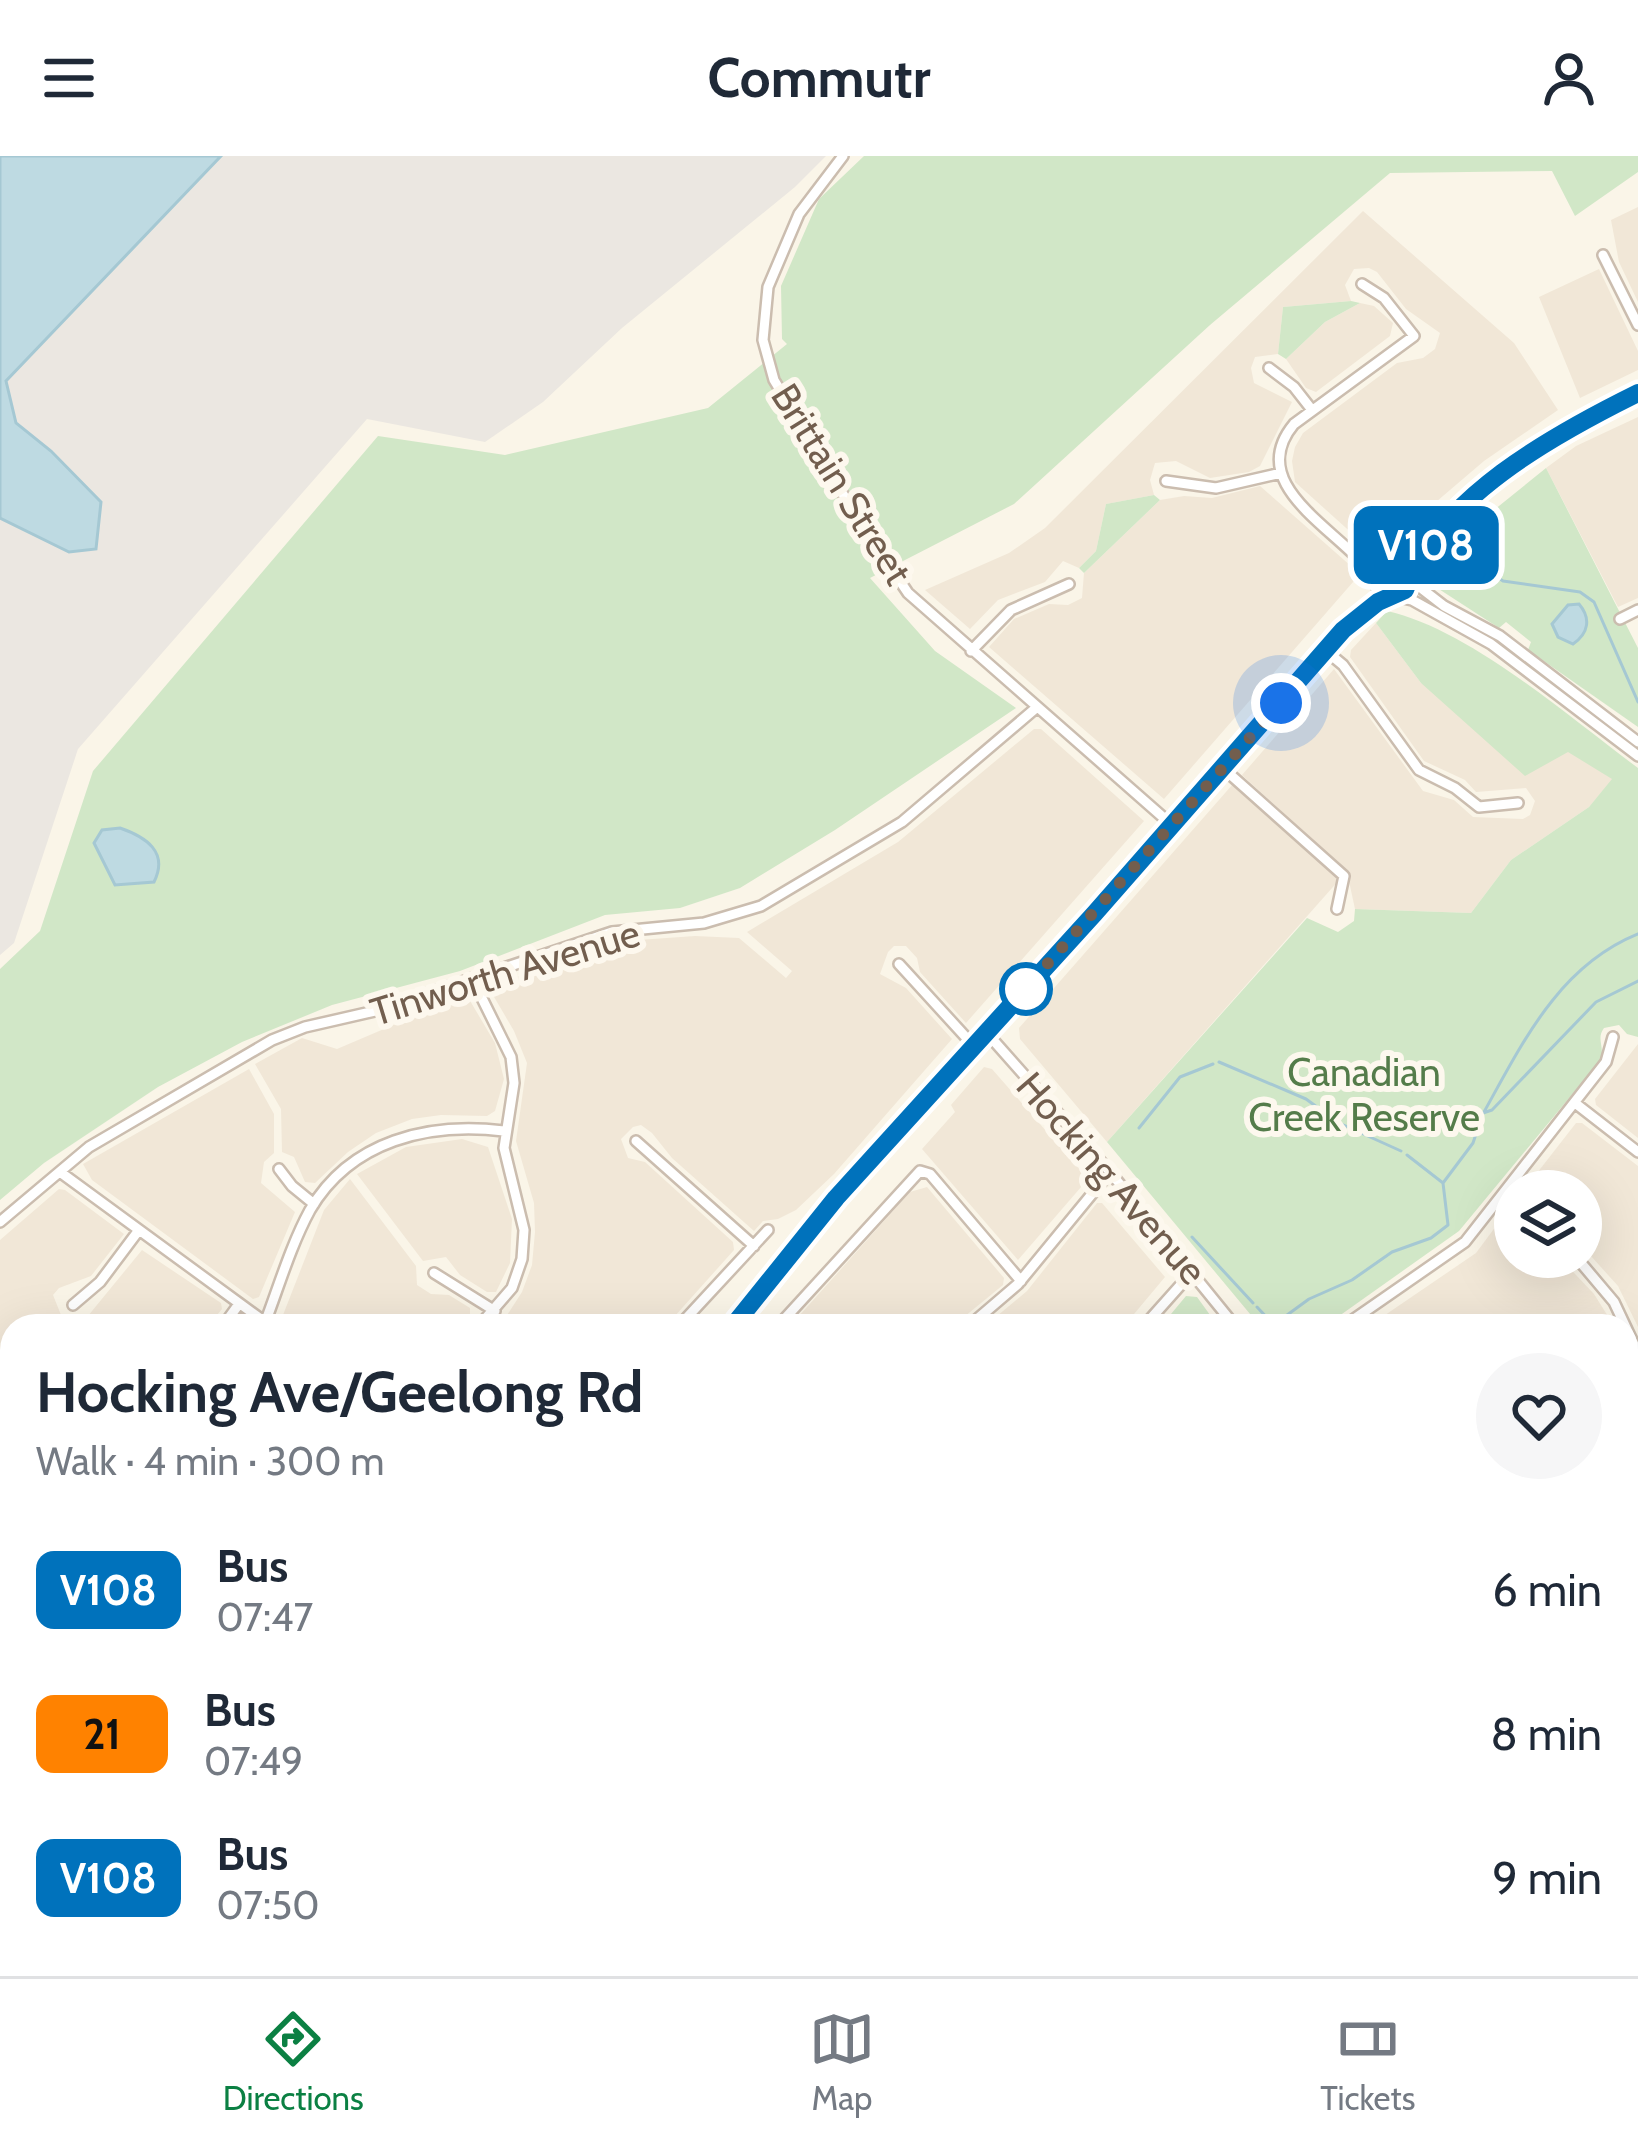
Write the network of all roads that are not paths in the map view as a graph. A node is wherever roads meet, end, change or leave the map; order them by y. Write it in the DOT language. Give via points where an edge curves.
graph roads {
  1 [pos="843,156"];
  2 [pos="1606,249"];
  3 [pos="1362,284"];
  4 [pos="1638,326"];
  5 [pos="1269,368"];
  6 [pos="1638,393"];
  7 [pos="1312,410"];
  8 [pos="1281,473"];
  9 [pos="1166,481"];
  10 [pos="1446,521"];
  11 [pos="1354,553"];
  12 [pos="1386,564"];
  13 [pos="1408,578"];
  14 [pos="1375,579"];
  15 [pos="1069,584"];
  16 [pos="1394,596"];
  17 [pos="1638,610"];
  18 [pos="1620,619"];
  19 [pos="1343,630"];
  20 [pos="1325,650"];
  21 [pos="971,651"];
  22 [pos="1036,708"];
  23 [pos="1638,742"];
  24 [pos="1638,756"];
  25 [pos="1224,769"];
  26 [pos="1518,803"];
  27 [pos="1173,826"];
  28 [pos="1337,909"];
  29 [pos="899,964"];
  30 [pos="472,978"];
  31 [pos="986,1032"];
  32 [pos="1613,1037"];
  33 [pos="974,1046"];
  34 [pos="1575,1102"];
  35 [pos="504,1131"];
  36 [pos="635,1141"];
  37 [pos="1638,1152"];
  38 [pos="279,1169"];
  39 [pos="1522,1170"];
  40 [pos="60,1172"];
  41 [pos="1110,1172"];
  42 [pos="314,1204"];
  43 [pos="1494,1205"];
  44 [pos="0,1222"];
  45 [pos="139,1230"];
  46 [pos="768,1230"];
  47 [pos="754,1246"];
  48 [pos="1192,1271"];
  49 [pos="434,1273"];
  50 [pos="1594,1278"];
  51 [pos="1021,1281"];
  52 [pos="239,1304"];
  53 [pos="73,1305"];
  54 [pos="495,1311"];
  55 [pos="232,1314"];
  56 [pos="253,1314"];
  57 [pos="271,1314"];
  58 [pos="492,1314"];
  59 [pos="690,1314"];
  60 [pos="743,1314"];
  61 [pos="789,1314"];
  62 [pos="983,1314"];
  63 [pos="1154,1314"];
  64 [pos="1226,1314"];
  65 [pos="1362,1314"];
  66 [pos="1620,1314"];
  1 -- 21 [label="street, Brittain Street" via="807,200 773,273 763,319 766,356 783,398 886,562"];
  2 -- 4 [label="street"];
  3 -- 7 [label="street" via="1414,336"];
  5 -- 7 [label="street"];
  6 -- 10 [label="main road" via="1551,441"];
  7 -- 8 [label="street" via="1286,433"];
  8 -- 9 [label="street" via="1216,488"];
  8 -- 11 [label="street" via="1295,501"];
  10 -- 12 [label="main road"];
  10 -- 13 [label="main road"];
  11 -- 12 [label="street"];
  11 -- 14 [label="street"];
  12 -- 13 [label="main road" via="1400,565"];
  12 -- 14 [label="main road"];
  13 -- 16 [label="main road"];
  13 -- 23 [label="street" via="1508,641"];
  14 -- 16 [label="main road" via="1379,592"];
  14 -- 19 [label="main road"];
  15 -- 21 [label="street" via="1005,614"];
  16 -- 19 [label="main road"];
  16 -- 24 [label="street" via="1491,644"];
  17 -- 18 [label="street"];
  19 -- 20 [label="main road"];
  20 -- 25 [label="main road"];
  20 -- 26 [label="street" via="1421,772 1479,807"];
  21 -- 22 [label="street, Brittain Street"];
  22 -- 27 [label="street"];
  22 -- 30 [label="street, Tinworth Avenue" via="902,822 761,906 715,921 615,931"];
  25 -- 27 [label="main road"];
  25 -- 28 [label="street" via="1344,876"];
  27 -- 31 [label="main road"];
  29 -- 33 [label="street"];
  30 -- 35 [label="street" via="512,1057"];
  30 -- 40 [label="street, Tinworth Avenue" via="272,1040"];
  31 -- 33 [label="main road"];
  31 -- 41 [label="street, Hocking Avenue"];
  32 -- 34 [label="street" via="1609,1058"];
  33 -- 60 [label="main road"];
  34 -- 37 [label="street"];
  34 -- 39 [label="street"];
  35 -- 42 [label="street" via="442,1128 392,1141 347,1167"];
  35 -- 54 [label="street" via="524,1239 512,1288"];
  36 -- 47 [label="street"];
  38 -- 42 [label="street"];
  40 -- 44 [label="street, Tinworth Avenue"];
  40 -- 45 [label="street"];
  41 -- 48 [label="street, Hocking Avenue"];
  41 -- 51 [label="street"];
  42 -- 57 [label="street"];
  43 -- 65 [label="street" via="1461,1245"];
  45 -- 52 [label="street"];
  45 -- 53 [label="street"];
  46 -- 47 [label="street"];
  47 -- 59 [label="street"];
  48 -- 63 [label="street"];
  48 -- 64 [label="street, Hocking Avenue"];
  49 -- 54 [label="street"];
  50 -- 66 [label="street"];
  51 -- 61 [label="street" via="922,1170"];
  51 -- 62 [label="street"];
  52 -- 55 [label="street"];
  52 -- 56 [label="street"];
  54 -- 58 [label="street"];
}
